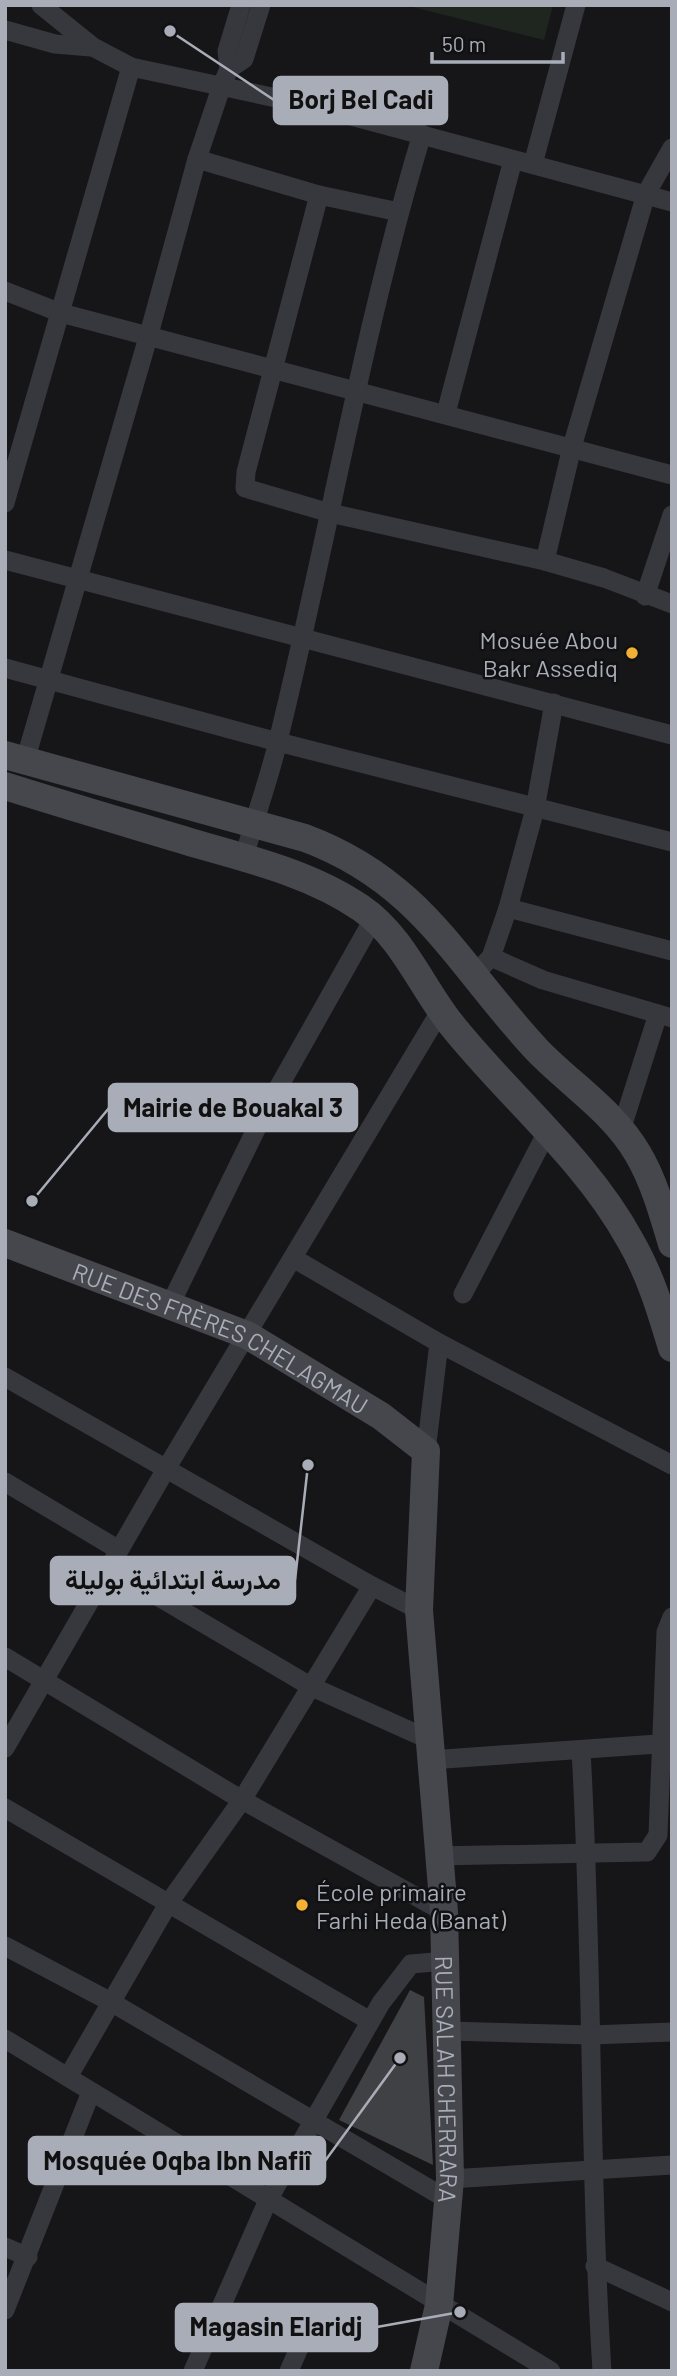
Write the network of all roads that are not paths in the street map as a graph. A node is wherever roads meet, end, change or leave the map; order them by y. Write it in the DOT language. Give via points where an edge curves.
graph roads {
  1 [pos="41,5"];
  2 [pos="241,5"];
  3 [pos="261,5"];
  4 [pos="576,5"];
  5 [pos="5,30"];
  6 [pos="93,47"];
  7 [pos="131,67"];
  8 [pos="225,77"];
  9 [pos="422,134"];
  10 [pos="672,148"];
  11 [pos="197,159"];
  12 [pos="513,160"];
  13 [pos="533,164"];
  14 [pos="646,194"];
  15 [pos="318,195"];
  16 [pos="672,202"];
  17 [pos="399,212"];
  18 [pos="5,291"];
  19 [pos="61,313"];
  20 [pos="149,334"];
  21 [pos="275,369"];
  22 [pos="358,392"];
  23 [pos="446,413"];
  24 [pos="572,447"];
  25 [pos="672,475"];
  26 [pos="5,503"];
  27 [pos="330,513"];
  28 [pos="672,515"];
  29 [pos="5,560"];
  30 [pos="545,561"];
  31 [pos="76,579"];
  32 [pos="645,596"];
  33 [pos="672,604"];
  34 [pos="300,639"];
  35 [pos="5,668"];
  36 [pos="47,678"];
  37 [pos="554,703"];
  38 [pos="672,735"];
  39 [pos="278,742"];
  40 [pos="15,758"];
  41 [pos="5,786"];
  42 [pos="535,808"];
  43 [pos="255,825"];
  44 [pos="672,842"];
  45 [pos="244,858"];
  46 [pos="508,908"];
  47 [pos="374,918"];
  48 [pos="672,951"];
  49 [pos="479,971"];
  50 [pos="438,1006"];
  51 [pos="665,1016"];
  52 [pos="621,1130"];
  53 [pos="547,1132"];
  54 [pos="5,1243"];
  55 [pos="672,1244"];
  56 [pos="293,1258"];
  57 [pos="463,1294"];
  58 [pos="170,1305"];
  59 [pos="247,1335"];
  60 [pos="439,1343"];
  61 [pos="672,1348"];
  62 [pos="5,1377"];
  63 [pos="426,1451"];
  64 [pos="672,1465"];
  65 [pos="166,1469"];
  66 [pos="5,1482"];
  67 [pos="118,1549"];
  68 [pos="108,1567"];
  69 [pos="372,1586"];
  70 [pos="419,1610"];
  71 [pos="672,1617"];
  72 [pos="5,1657"];
  73 [pos="45,1680"];
  74 [pos="310,1686"];
  75 [pos="668,1743"];
  76 [pos="5,1748"];
  77 [pos="430,1750"];
  78 [pos="581,1751"];
  79 [pos="242,1800"];
  80 [pos="5,1808"];
  81 [pos="587,1854"];
  82 [pos="437,1856"];
  83 [pos="168,1904"];
  84 [pos="444,1912"];
  85 [pos="5,1946"];
  86 [pos="446,1961"];
  87 [pos="111,2001"];
  88 [pos="370,2021"];
  89 [pos="447,2031"];
  90 [pos="672,2032"];
  91 [pos="591,2035"];
  92 [pos="5,2039"];
  93 [pos="68,2077"];
  94 [pos="91,2092"];
  95 [pos="313,2123"];
  96 [pos="672,2165"];
  97 [pos="595,2169"];
  98 [pos="450,2190"];
  99 [pos="268,2200"];
  100 [pos="5,2247"];
  101 [pos="28,2257"];
  102 [pos="595,2266"];
  103 [pos="672,2302"];
  104 [pos="439,2305"];
  105 [pos="5,2310"];
  106 [pos="310,2323"];
  107 [pos="516,2361"];
  108 [pos="193,2371"];
  109 [pos="289,2371"];
  110 [pos="424,2371"];
  111 [pos="551,2371"];
  112 [pos="602,2371"];
  1 -- 6 [label="street"];
  2 -- 8 [label="street" via="227,51"];
  3 -- 8 [label="street" via="244,59"];
  4 -- 13 [label="street"];
  5 -- 6 [label="street" via="55,44"];
  6 -- 7 [label="street"];
  7 -- 8 [label="street"];
  7 -- 19 [label="street"];
  8 -- 9 [label="street"];
  8 -- 11 [label="street"];
  9 -- 12 [label="street"];
  9 -- 17 [label="street"];
  10 -- 14 [label="street"];
  11 -- 15 [label="street"];
  11 -- 20 [label="street"];
  12 -- 13 [label="street"];
  12 -- 23 [label="street"];
  13 -- 14 [label="street"];
  14 -- 16 [label="street"];
  14 -- 24 [label="street"];
  15 -- 17 [label="street"];
  15 -- 21 [label="street"];
  17 -- 22 [label="street"];
  18 -- 19 [label="street"];
  19 -- 20 [label="street"];
  19 -- 26 [label="street"];
  20 -- 21 [label="street"];
  20 -- 31 [label="street"];
  21 -- 22 [label="street"];
  21 -- 27 [label="street" via="245,488"];
  22 -- 23 [label="street"];
  22 -- 27 [label="street"];
  23 -- 24 [label="street"];
  24 -- 25 [label="street"];
  24 -- 30 [label="street"];
  27 -- 30 [label="street"];
  27 -- 34 [label="street"];
  28 -- 32 [label="street"];
  29 -- 31 [label="street"];
  30 -- 32 [label="street"];
  31 -- 34 [label="street"];
  31 -- 36 [label="street"];
  32 -- 33 [label="street"];
  34 -- 37 [label="street"];
  34 -- 39 [label="street"];
  35 -- 36 [label="street"];
  36 -- 39 [label="street"];
  36 -- 40 [label="street"];
  37 -- 38 [label="street"];
  37 -- 42 [label="street"];
  39 -- 42 [label="street"];
  39 -- 43 [label="street"];
  40 -- 43 [label="main road"];
  41 -- 45 [label="main road"];
  42 -- 44 [label="street"];
  42 -- 46 [label="street"];
  43 -- 45 [label="street"];
  43 -- 49 [label="main road" via="305,838 363,864 417,908"];
  45 -- 47 [label="main road" via="337,894"];
  46 -- 48 [label="street"];
  46 -- 49 [label="street"];
  47 -- 50 [label="main road"];
  47 -- 58 [label="street" via="264,1113"];
  49 -- 50 [label="main road" via="472,1011"];
  49 -- 50 [label="main road" via="440,969"];
  49 -- 51 [label="street" via="542,980"];
  49 -- 52 [label="main road" via="545,1058"];
  50 -- 53 [label="main road"];
  50 -- 56 [label="street"];
  51 -- 52 [label="street"];
  52 -- 55 [label="main road" via="649,1176"];
  53 -- 57 [label="street"];
  53 -- 61 [label="main road" via="598,1191 630,1239"];
  54 -- 58 [label="main road, RUE DES FRÈRES CHELAGMAU"];
  56 -- 59 [label="street"];
  56 -- 60 [label="street"];
  58 -- 59 [label="main road, RUE DES FRÈRES CHELAGMAU"];
  59 -- 63 [label="main road, RUE DES FRÈRES CHELAGMAU" via="381,1416"];
  59 -- 65 [label="street"];
  60 -- 63 [label="street"];
  60 -- 64 [label="street"];
  62 -- 65 [label="street"];
  63 -- 70 [label="main road, RUE SALAH CHERRARA"];
  65 -- 67 [label="street"];
  65 -- 69 [label="street"];
  66 -- 67 [label="street"];
  67 -- 68 [label="street"];
  68 -- 73 [label="street"];
  68 -- 74 [label="street"];
  69 -- 70 [label="street"];
  69 -- 74 [label="street"];
  70 -- 77 [label="main road, RUE SALAH CHERRARA"];
  71 -- 75 [label="street" via="666,1632"];
  72 -- 73 [label="street"];
  73 -- 76 [label="street"];
  73 -- 79 [label="street"];
  74 -- 77 [label="street"];
  74 -- 79 [label="street"];
  75 -- 78 [label="street"];
  75 -- 81 [label="street" via="653,1845 634,1855"];
  77 -- 78 [label="street"];
  77 -- 82 [label="main road, RUE SALAH CHERRARA"];
  78 -- 81 [label="street"];
  79 -- 83 [label="street"];
  79 -- 84 [label="street"];
  80 -- 83 [label="street"];
  81 -- 82 [label="street"];
  81 -- 91 [label="street"];
  82 -- 84 [label="main road, RUE SALAH CHERRARA"];
  83 -- 87 [label="street"];
  83 -- 88 [label="street"];
  84 -- 86 [label="main road, RUE SALAH CHERRARA"];
  85 -- 87 [label="street"];
  86 -- 88 [label="street" via="411,1964"];
  86 -- 89 [label="main road, RUE SALAH CHERRARA"];
  87 -- 93 [label="street"];
  87 -- 95 [label="street"];
  88 -- 95 [label="street"];
  89 -- 91 [label="street"];
  89 -- 98 [label="main road, RUE SALAH CHERRARA"];
  90 -- 91 [label="street"];
  91 -- 97 [label="street"];
  92 -- 93 [label="street"];
  93 -- 94 [label="street"];
  94 -- 99 [label="street"];
  94 -- 101 [label="street"];
  95 -- 98 [label="street"];
  95 -- 99 [label="street"];
  96 -- 97 [label="street"];
  97 -- 98 [label="street"];
  97 -- 102 [label="street"];
  98 -- 104 [label="main road, RUE SALAH CHERRARA"];
  99 -- 104 [label="street"];
  99 -- 108 [label="street"];
  100 -- 101 [label="street"];
  101 -- 105 [label="street"];
  102 -- 103 [label="street"];
  102 -- 112 [label="street"];
  104 -- 107 [label="street"];
  104 -- 110 [label="main road, RUE SALAH CHERRARA"];
  106 -- 109 [label="street"];
  107 -- 111 [label="street"];
}
